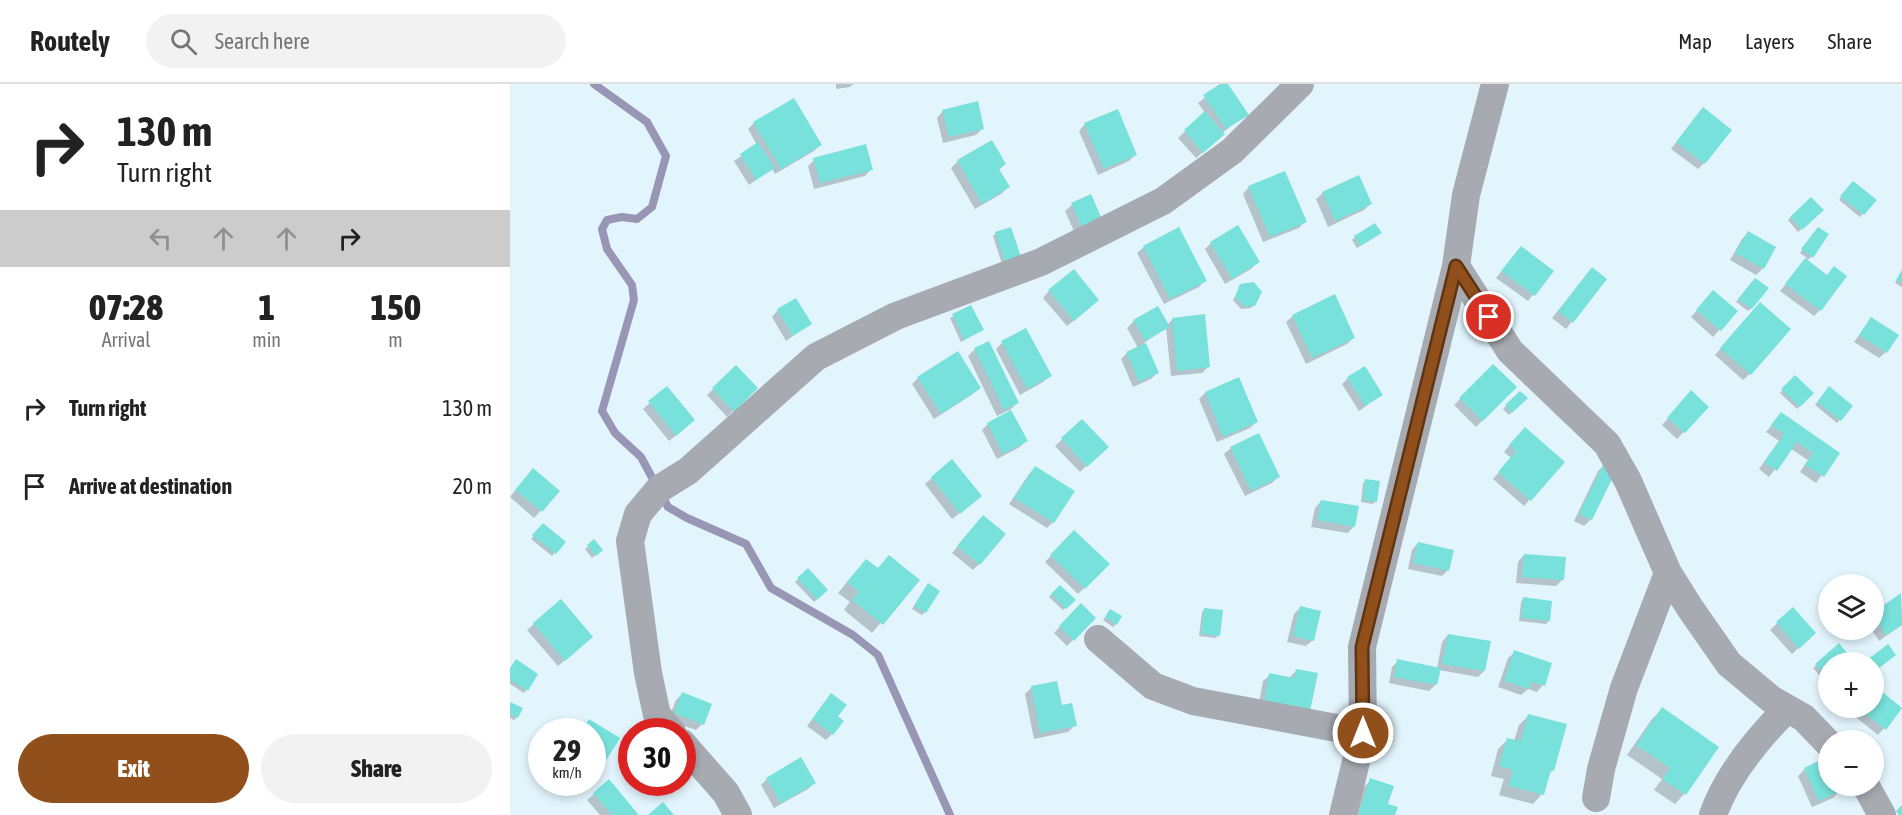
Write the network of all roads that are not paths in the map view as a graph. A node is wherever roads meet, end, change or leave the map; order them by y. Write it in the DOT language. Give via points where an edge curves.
graph roads {
  1 [pos="1300,84"];
  2 [pos="1495,84"];
  3 [pos="1456,266"];
  4 [pos="1668,573"];
  5 [pos="1098,639"];
  6 [pos="1787,709"];
  7 [pos="659,718"];
  8 [pos="1363,733"];
  9 [pos="1818,733"];
  10 [pos="696,759"];
  11 [pos="1872,796"];
  12 [pos="1596,798"];
  13 [pos="738,815"];
  14 [pos="1343,815"];
  15 [pos="1713,815"];
  16 [pos="1882,815"];
  1 -- 7 [label="street" via="1232,151 1162,201 1041,262 896,316 816,357 688,471 659,489 638,514 630,542 648,673"];
  2 -- 3 [label="street" via="1466,195"];
  3 -- 4 [label="street" via="1510,351 1607,444 1628,481"];
  3 -- 8 [label="street" via="1362,647"];
  4 -- 6 [label="street" via="1730,664"];
  4 -- 12 [label="street" via="1624,688"];
  5 -- 8 [label="street" via="1153,686 1193,701"];
  6 -- 9 [label="street" via="1804,718"];
  6 -- 15 [label="street" via="1762,734 1719,797"];
  8 -- 14 [label="street"];
  10 -- 13 [label="street" via="726,793"];
  11 -- 16 [label="street"];
}
